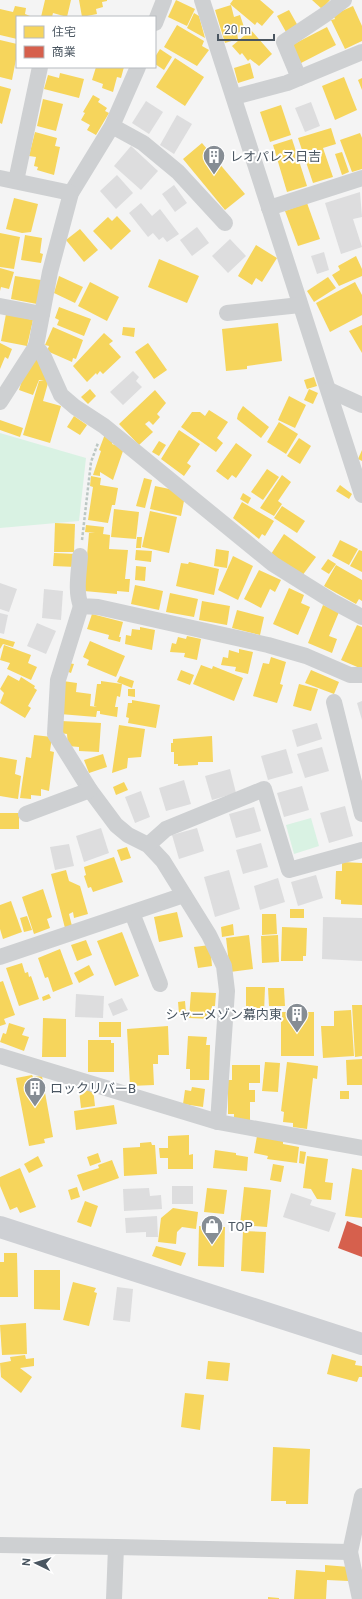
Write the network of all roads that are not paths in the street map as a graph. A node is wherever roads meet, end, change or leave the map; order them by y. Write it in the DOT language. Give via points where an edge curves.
graph roads {
  1 [pos="164,0"];
  2 [pos="202,0"];
  3 [pos="344,0"];
  4 [pos="156,20"];
  5 [pos="362,52"];
  6 [pos="40,68"];
  7 [pos="138,68"];
  8 [pos="299,78"];
  9 [pos="234,97"];
  10 [pos="112,126"];
  11 [pos="0,178"];
  12 [pos="362,178"];
  13 [pos="16,181"];
  14 [pos="71,193"];
  15 [pos="269,208"];
  16 [pos="224,223"];
  17 [pos="300,305"];
  18 [pos="0,306"];
  19 [pos="227,313"];
  20 [pos="42,314"];
  21 [pos="36,346"];
  22 [pos="330,390"];
  23 [pos="0,402"];
  24 [pos="362,405"];
  25 [pos="362,495"];
  26 [pos="80,556"];
  27 [pos="81,606"];
  28 [pos="362,617"];
  29 [pos="362,675"];
  30 [pos="334,702"];
  31 [pos="90,790"];
  32 [pos="26,814"];
  33 [pos="362,814"];
  34 [pos="148,845"];
  35 [pos="362,850"];
  36 [pos="184,895"];
  37 [pos="132,913"];
  38 [pos="0,957"];
  39 [pos="160,984"];
  40 [pos="0,1056"];
  41 [pos="218,1122"];
  42 [pos="362,1148"];
  43 [pos="0,1227"];
  44 [pos="362,1344"];
  45 [pos="362,1496"];
  46 [pos="0,1545"];
  47 [pos="116,1547"];
  48 [pos="350,1552"];
  49 [pos="114,1599"];
  50 [pos="360,1599"];
  1 -- 4 [label="street"];
  2 -- 9 [label="street"];
  3 -- 8 [label="street" via="284,42"];
  5 -- 8 [label="street"];
  6 -- 13 [label="street"];
  7 -- 10 [label="street"];
  8 -- 9 [label="street"];
  9 -- 15 [label="street"];
  10 -- 14 [label="street"];
  10 -- 16 [label="street" via="143,143 178,172"];
  11 -- 13 [label="street"];
  12 -- 15 [label="street"];
  13 -- 14 [label="street"];
  14 -- 20 [label="street" via="50,272"];
  15 -- 17 [label="street"];
  17 -- 19 [label="street"];
  17 -- 22 [label="street"];
  18 -- 20 [label="street"];
  20 -- 21 [label="street"];
  21 -- 23 [label="street"];
  21 -- 28 [label="street" via="61,395 76,408 104,426 273,564"];
  22 -- 24 [label="street"];
  22 -- 25 [label="street"];
  26 -- 27 [label="street" via="78,599"];
  27 -- 29 [label="street" via="98,607 268,645 306,656 350,675"];
  27 -- 31 [label="street" via="58,680 55,734"];
  30 -- 33 [label="street"];
  31 -- 32 [label="street"];
  31 -- 34 [label="street" via="116,825 128,835"];
  34 -- 35 [label="street" via="166,830 264,789 289,870"];
  34 -- 36 [label="street" via="163,861"];
  36 -- 37 [label="street"];
  36 -- 41 [label="street" via="209,934 224,966 227,990"];
  37 -- 38 [label="street"];
  37 -- 39 [label="street"];
  40 -- 41 [label="street"];
  41 -- 42 [label="street"];
  43 -- 44 [label="street"];
  45 -- 48 [label="street"];
  46 -- 47 [label="street"];
  47 -- 48 [label="street"];
  47 -- 49 [label="street"];
  48 -- 50 [label="street"];
}
